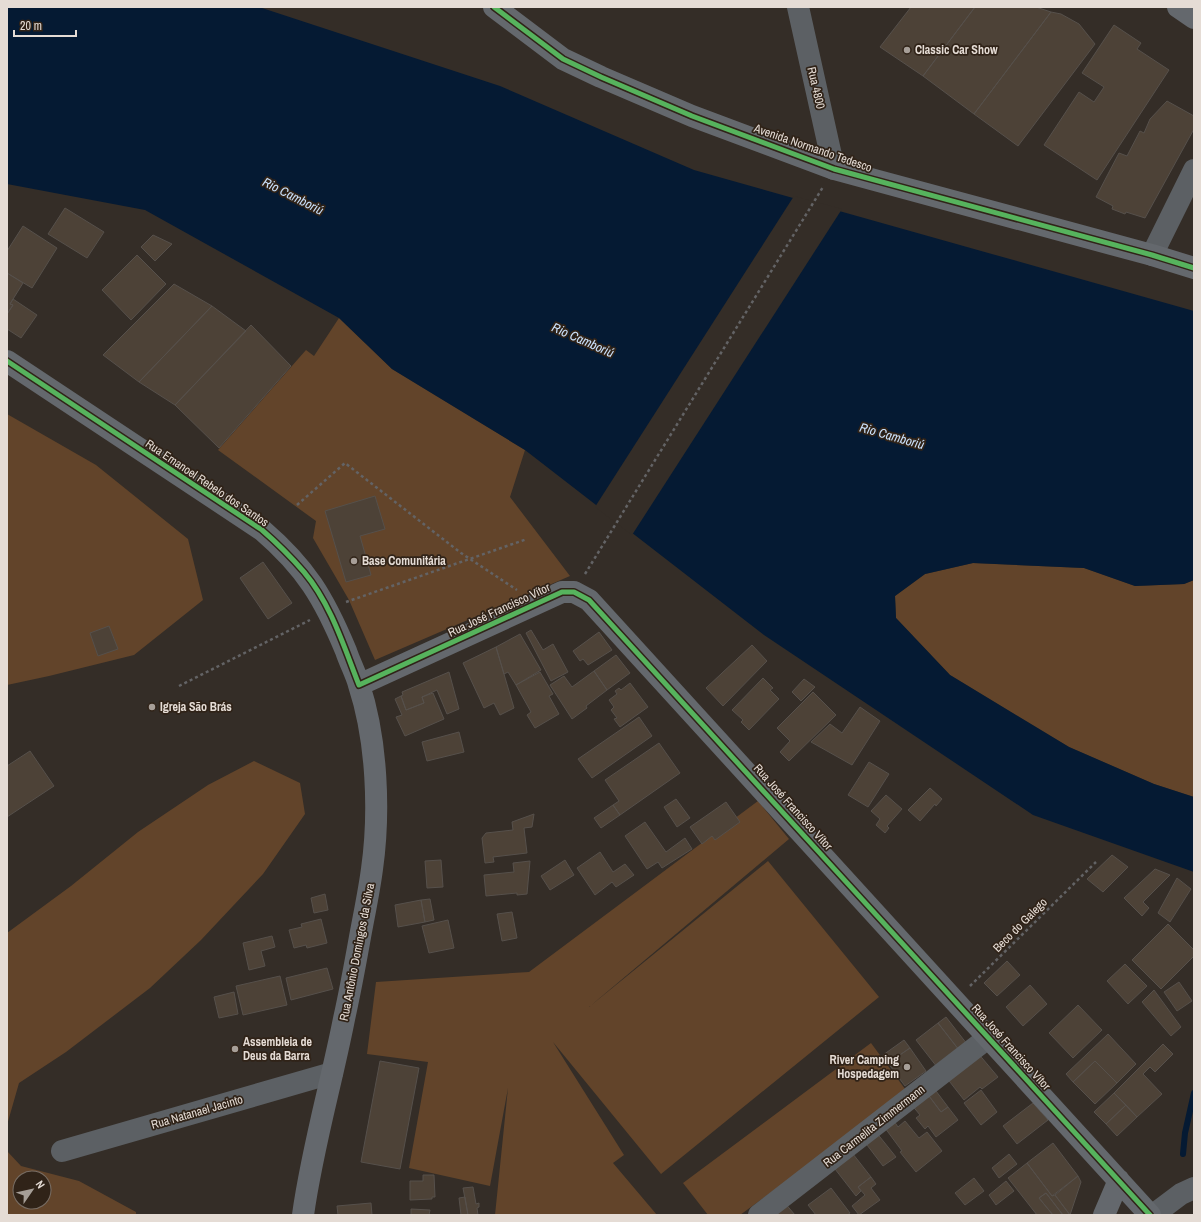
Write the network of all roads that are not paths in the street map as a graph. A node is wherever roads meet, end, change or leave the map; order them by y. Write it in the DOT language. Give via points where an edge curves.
graph roads {
  1 [pos="494,7"];
  2 [pos="798,7"];
  3 [pos="1178,7"];
  4 [pos="1194,18"];
  5 [pos="1194,170"];
  6 [pos="829,177"];
  7 [pos="1152,255"];
  8 [pos="1194,268"];
  9 [pos="7,361"];
  10 [pos="359,685"];
  11 [pos="989,1037"];
  12 [pos="332,1073"];
  13 [pos="62,1151"];
  14 [pos="1119,1180"];
  15 [pos="1194,1188"];
  16 [pos="303,1215"];
  17 [pos="759,1215"];
  18 [pos="1104,1215"];
  19 [pos="1151,1215"];
  1 -- 6 [label="main road, Avenida Normando Tedesco" via="563,59"];
  2 -- 6 [label="street, Rua 4800"];
  3 -- 4 [label="main road"];
  5 -- 7 [label="street"];
  6 -- 7 [label="main road, Avenida Normando Tedesco"];
  7 -- 8 [label="main road, Avenida Normando Tedesco"];
  9 -- 10 [label="main road, Rua Emanoel Rebelo dos Santos" via="262,530 282,547 305,573 328,611"];
  10 -- 11 [label="main road, Rua José Francisco Vítor" via="562,592 574,592 589,600"];
  10 -- 12 [label="main road, Rua Antônio Domingos da Silva" via="375,772 376,824 373,868"];
  11 -- 14 [label="main road, Rua José Francisco Vítor"];
  11 -- 17 [label="street, Rua Carmelita Zimmermann"];
  12 -- 13 [label="street, Rua Natanael Jacinto"];
  12 -- 16 [label="main road, Rua Antônio Domingos da Silva" via="308,1178"];
  14 -- 18 [label="main road"];
  14 -- 19 [label="main road, Rua José Francisco Vítor"];
  15 -- 19 [label="street"];
}
